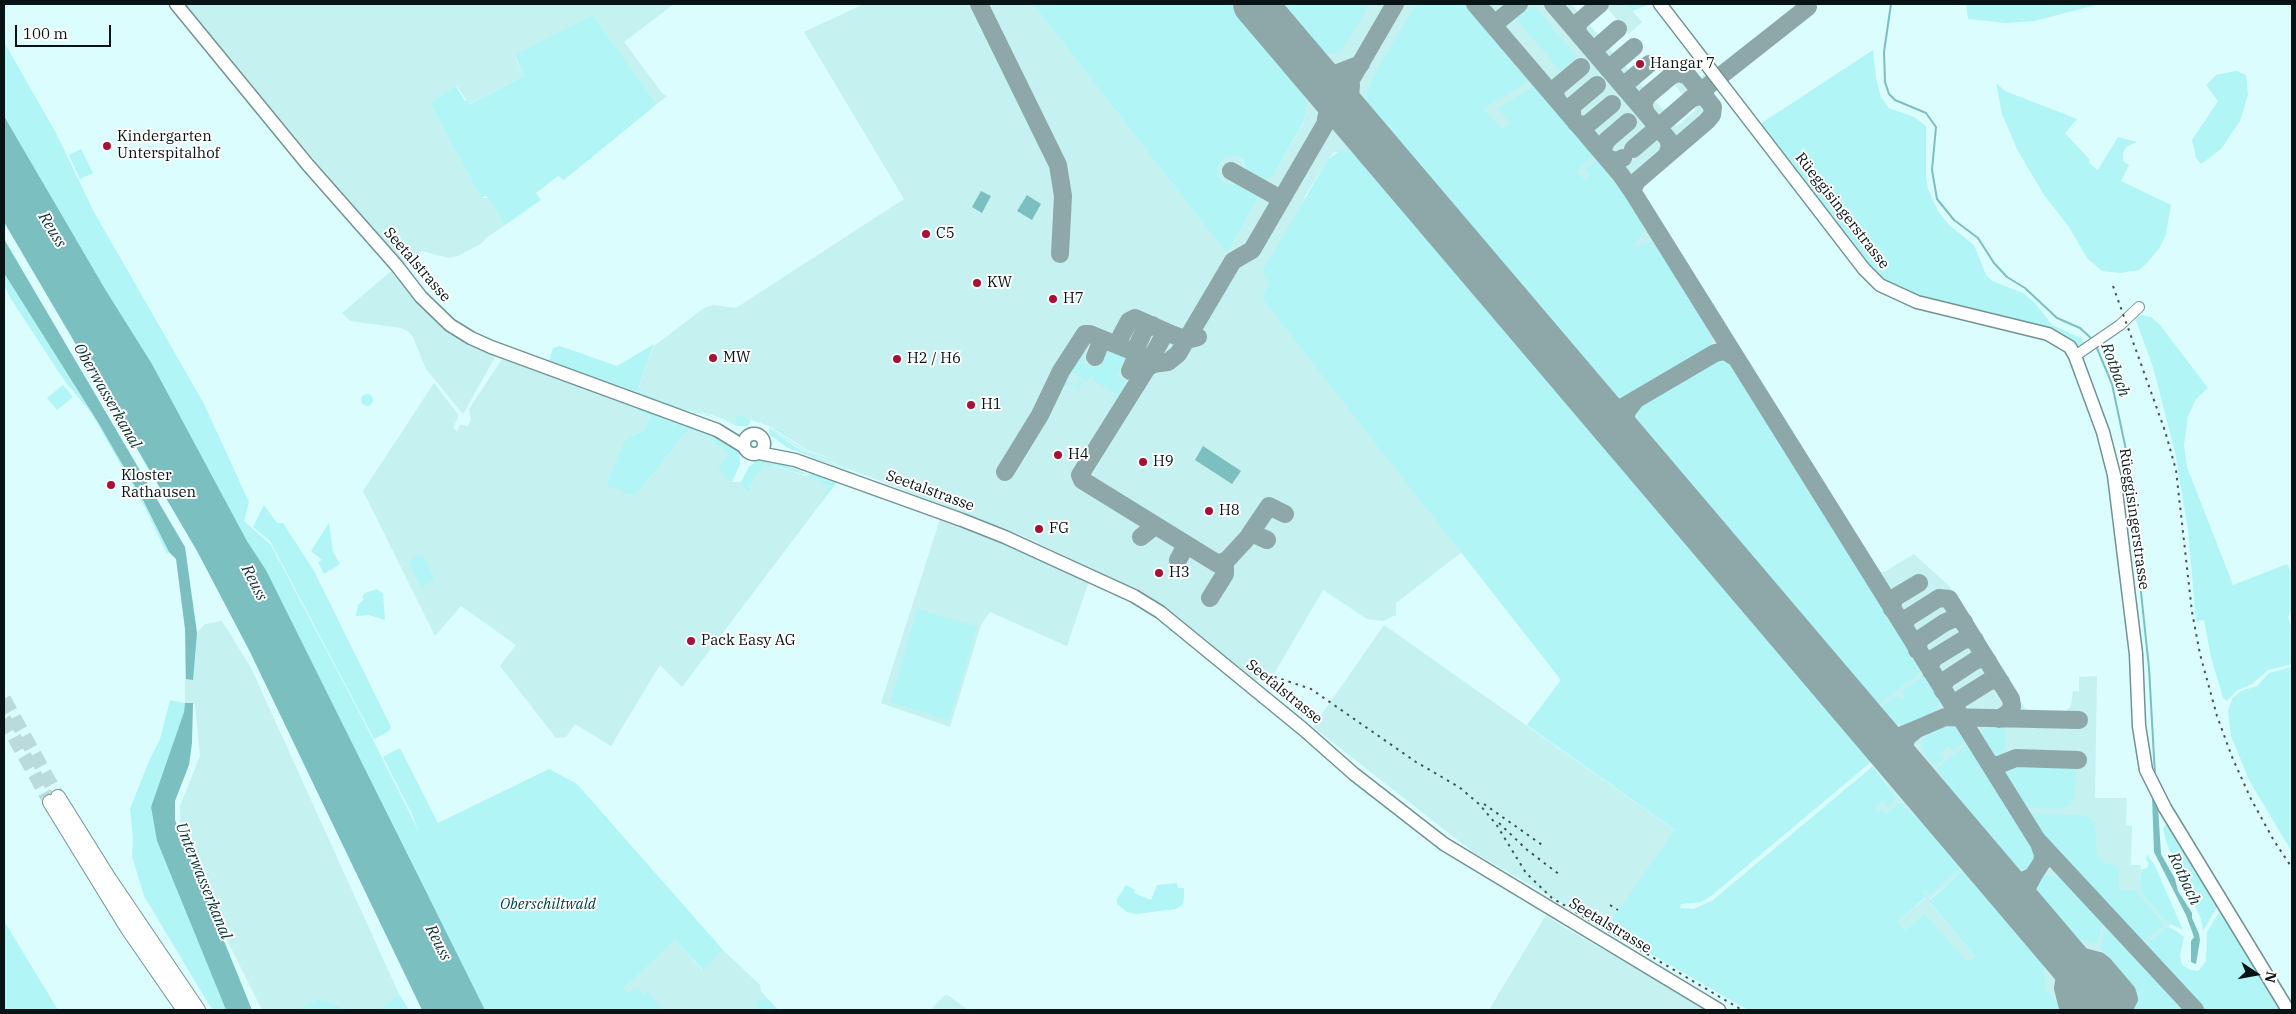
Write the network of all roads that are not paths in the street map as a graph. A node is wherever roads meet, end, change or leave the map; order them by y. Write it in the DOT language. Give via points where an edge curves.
graph roads {
  1 [pos="176,4"];
  2 [pos="1660,4"];
  3 [pos="2138,307"];
  4 [pos="2075,356"];
  5 [pos="763,439"];
  6 [pos="746,441"];
  7 [pos="759,453"];
  8 [pos="795,460"];
  9 [pos="184,1010"];
  10 [pos="198,1010"];
  11 [pos="1720,1010"];
  12 [pos="2288,1010"];
  1 -- 6 [label="main road, Seetalstrasse" via="308,165 398,266 420,297 450,325 499,350"];
  2 -- 4 [label="main road, Rüeggisingerstrasse" via="1864,269 1880,285 1917,302 2048,334 2070,347"];
  3 -- 4 [label="street" via="2102,339"];
  4 -- 12 [label="main road, Rüeggisingerstrasse" via="2106,442 2114,475 2136,654 2139,726 2146,770 2165,808"];
  5 -- 6 [label="main road" via="757,434"];
  5 -- 7 [label="main road" via="764,447"];
  5 -- 8 [label="main road, Seetalstrasse"];
  6 -- 7 [label="main road" via="749,454"];
  7 -- 8 [label="main road, Seetalstrasse"];
  8 -- 11 [label="main road, Seetalstrasse" via="995,533 1145,603 1444,844"];
  9 -- 10 [label="highway" via="128,929 54,800"];
}
